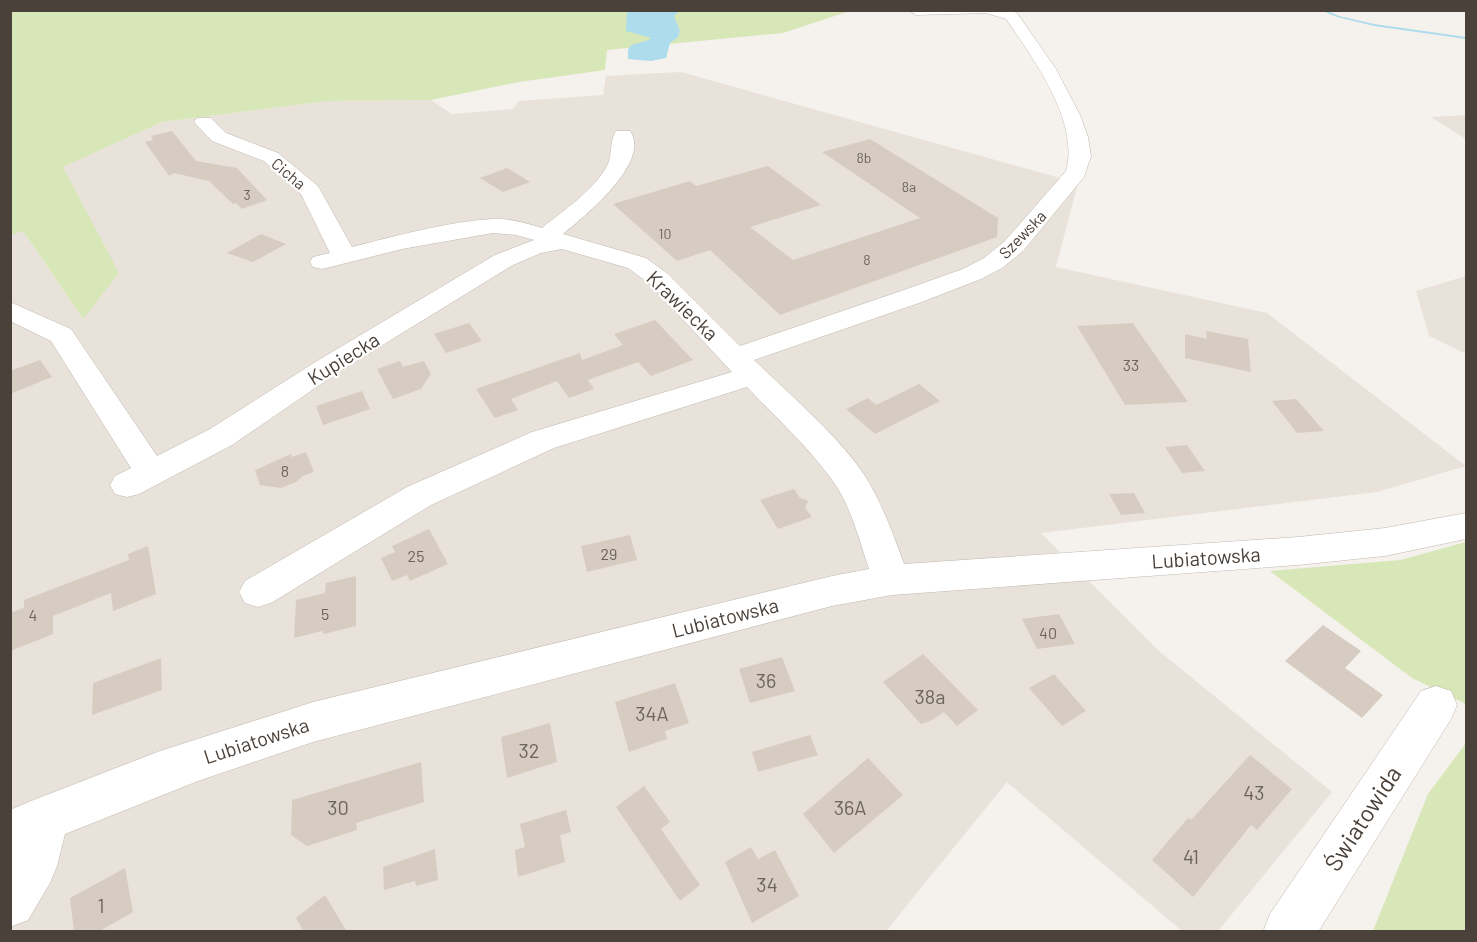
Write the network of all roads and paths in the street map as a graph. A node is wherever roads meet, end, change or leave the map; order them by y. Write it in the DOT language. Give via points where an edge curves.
graph roads {
  1 [pos="916,10"];
  2 [pos="982,10"];
  3 [pos="992,10"];
  4 [pos="204,122"];
  5 [pos="623,135"];
  6 [pos="555,238"];
  7 [pos="333,259"];
  8 [pos="10,310"];
  9 [pos="744,366"];
  10 [pos="1467,526"];
  11 [pos="892,580"];
  12 [pos="258,591"];
  13 [pos="1436,705"];
  14 [pos="28,826"];
  15 [pos="10,902"];
  16 [pos="1288,932"];
  1 -- 2 [label="street"];
  3 -- 9 [label="street, Szewska" via="1012,16 1054,77 1082,148 1082,163 1076,172 1014,246 993,263"];
  4 -- 7 [label="street, Cicha" via="219,136 271,157 310,191"];
  5 -- 6 [label="street, Kupiecka" via="621,159 614,173"];
  6 -- 7 [label="street, Krawiecka" via="493,226"];
  6 -- 8 [label="street, Kupiecka" via="504,260 327,367 221,437 139,479 61,335"];
  6 -- 9 [label="street, Krawiecka" via="648,269"];
  9 -- 11 [label="street, Krawiecka" via="852,483"];
  9 -- 12 [label="street, Szewska" via="543,440 419,496"];
  10 -- 11 [label="street, Lubiatowska" via="1363,544"];
  11 -- 14 [label="street, Lubiatowska" via="759,608 313,722 110,791"];
  13 -- 16 [label="street, Światowida"];
  14 -- 15 [label="street" via="33,866"];
}
